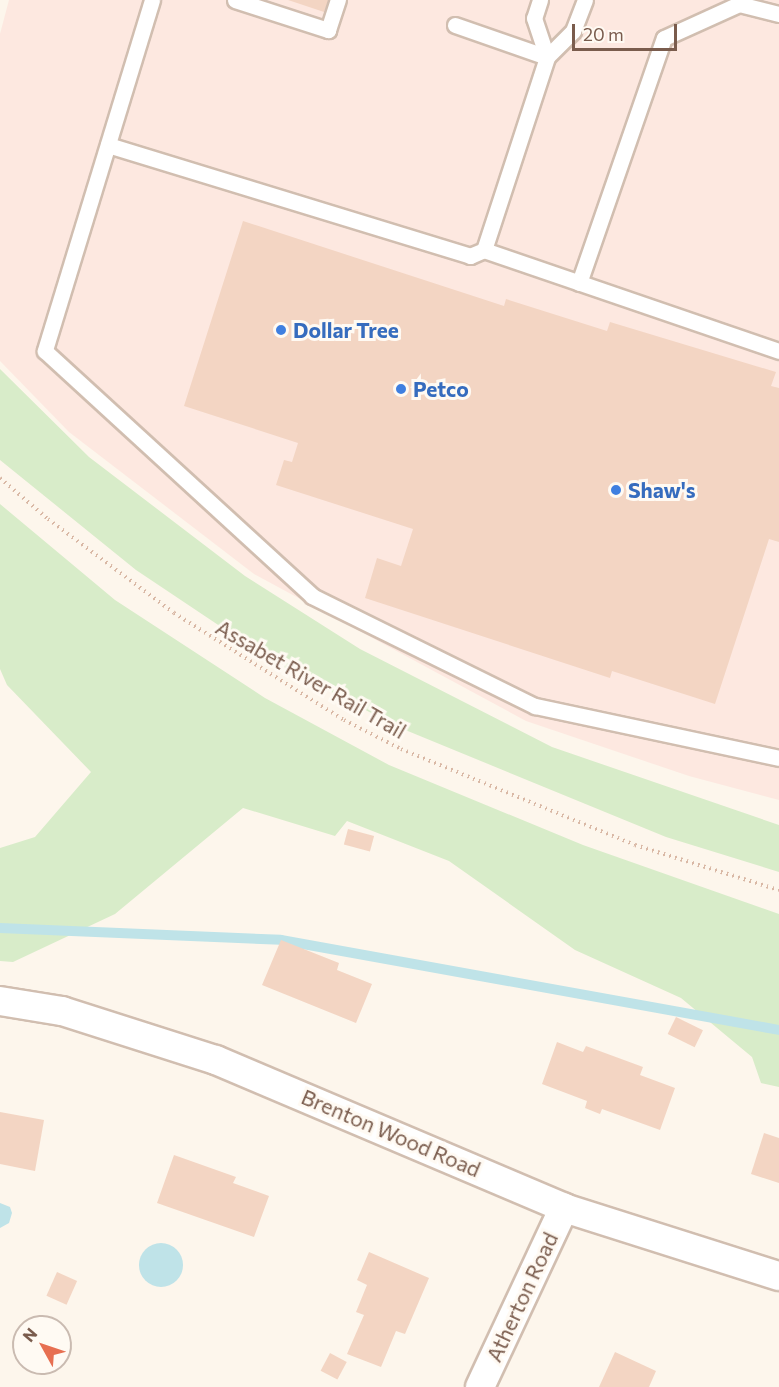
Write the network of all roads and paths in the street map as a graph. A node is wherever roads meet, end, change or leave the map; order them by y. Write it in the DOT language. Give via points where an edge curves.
graph roads {
  1 [pos="152,0"];
  2 [pos="235,0"];
  3 [pos="338,0"];
  4 [pos="540,0"];
  5 [pos="585,0"];
  6 [pos="779,14"];
  7 [pos="455,25"];
  8 [pos="548,57"];
  9 [pos="108,145"];
  10 [pos="484,250"];
  11 [pos="579,283"];
  12 [pos="779,351"];
  13 [pos="0,477"];
  14 [pos="779,758"];
  15 [pos="779,890"];
  16 [pos="0,1001"];
  17 [pos="564,1208"];
  18 [pos="779,1276"];
  19 [pos="480,1387"];
  1 -- 9 [label="lane"];
  2 -- 3 [label="lane" via="328,30"];
  4 -- 8 [label="lane" via="534,18"];
  5 -- 8 [label="lane" via="573,31"];
  6 -- 11 [label="lane" via="739,4 664,38"];
  7 -- 8 [label="lane"];
  8 -- 10 [label="lane"];
  9 -- 10 [label="lane" via="470,256"];
  9 -- 14 [label="lane" via="45,351 191,486 312,596 535,706"];
  10 -- 11 [label="lane"];
  11 -- 12 [label="lane"];
  13 -- 15 [label="path, Assabet River Rail Trail" via="48,519 174,614 344,720 401,749 635,845"];
  16 -- 17 [label="street, Brenton Wood Road" via="62,1011 216,1060"];
  17 -- 18 [label="street, Brenton Wood Road"];
  17 -- 19 [label="street, Atherton Road"];
}
